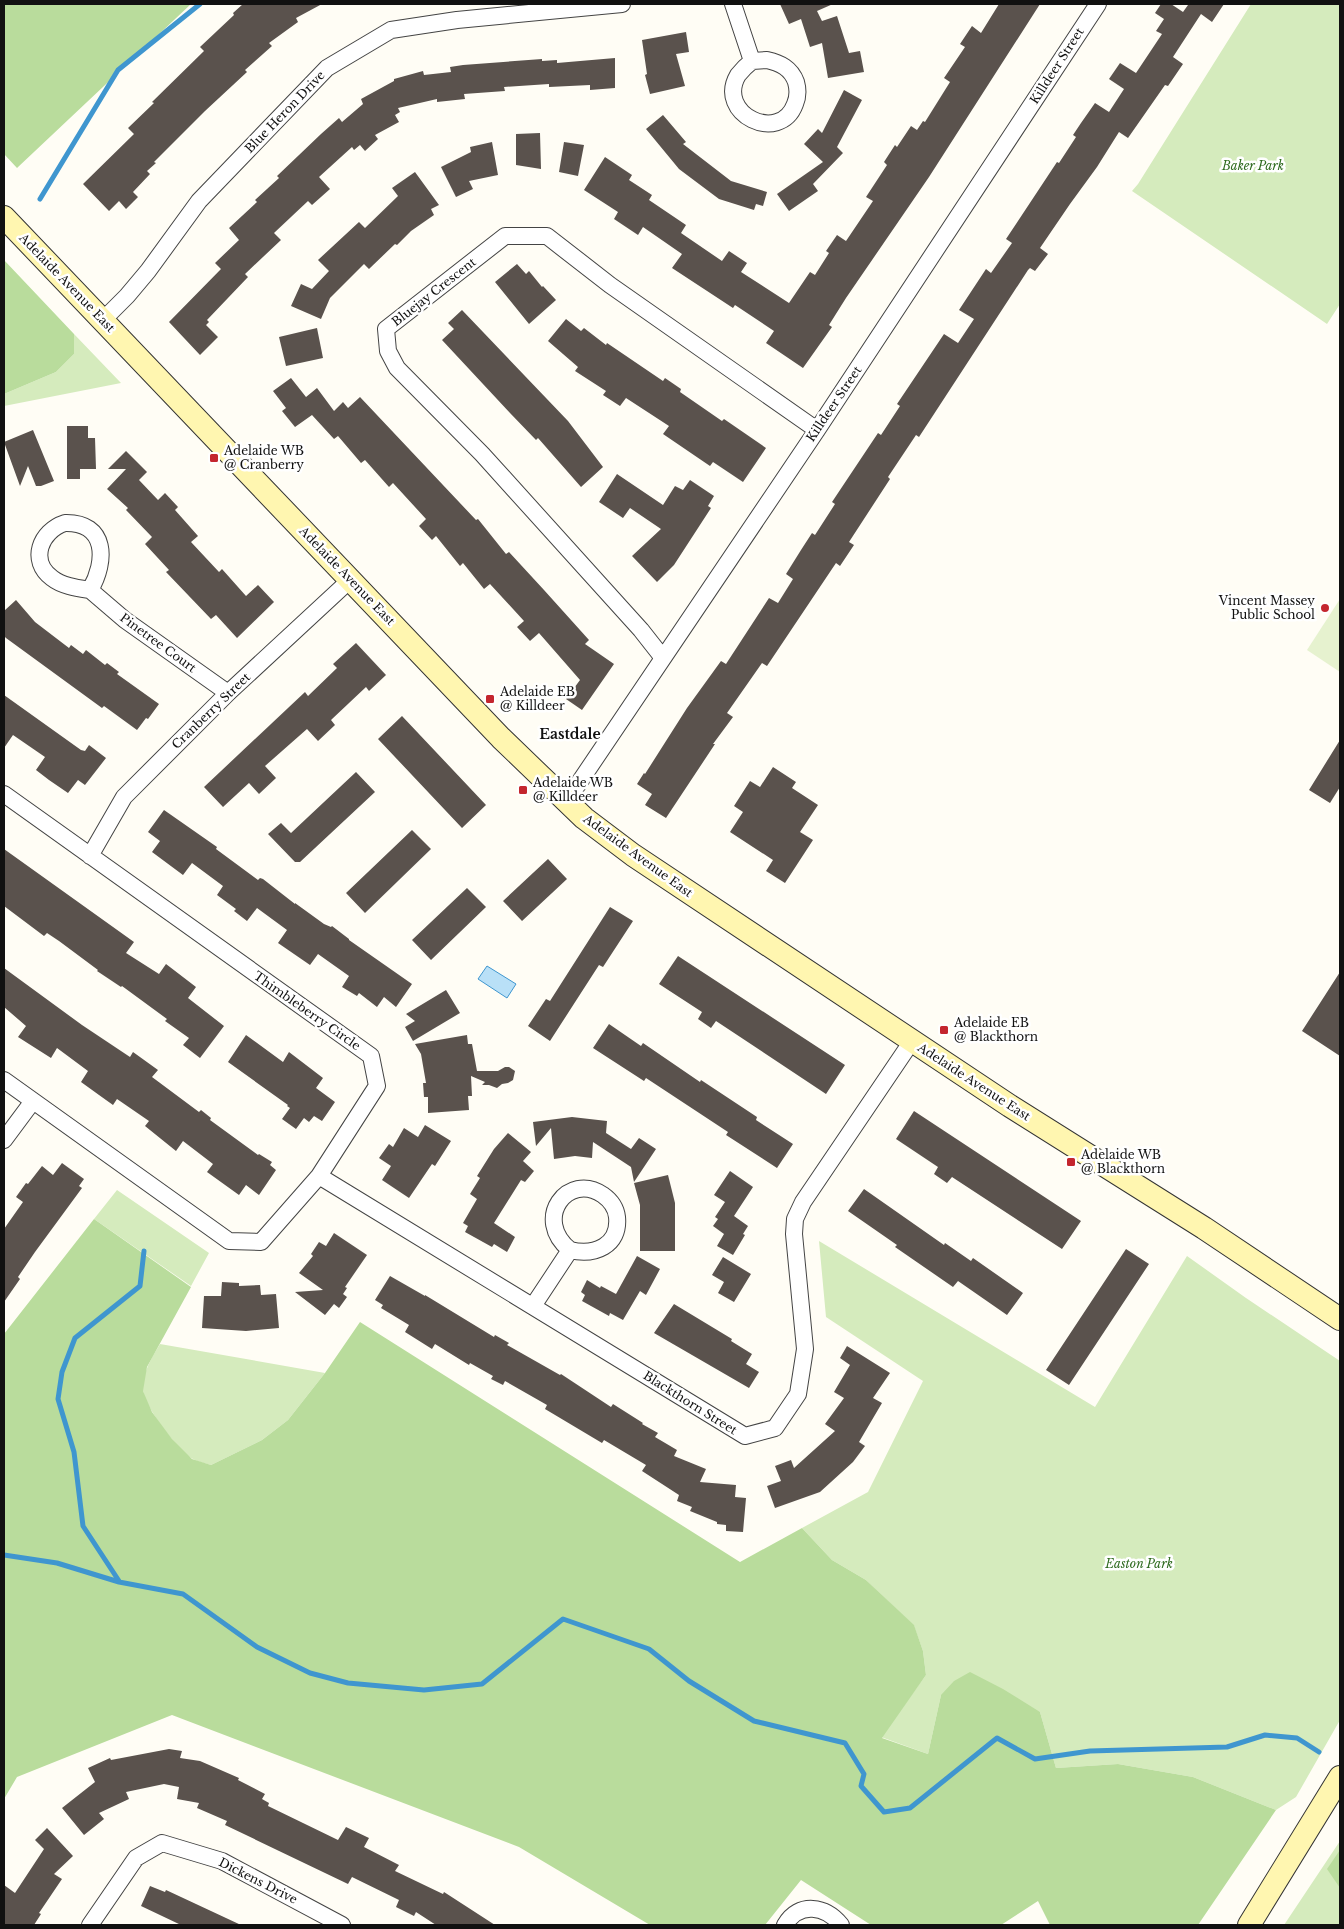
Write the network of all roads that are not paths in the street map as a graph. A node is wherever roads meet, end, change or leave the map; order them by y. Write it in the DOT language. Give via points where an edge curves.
graph roads {
  1 [pos="622,4"];
  2 [pos="733,4"];
  3 [pos="1098,4"];
  4 [pos="752,61"];
  5 [pos="4,217"];
  6 [pos="103,320"];
  7 [pos="817,430"];
  8 [pos="350,580"];
  9 [pos="90,590"];
  10 [pos="663,658"];
  11 [pos="228,693"];
  12 [pos="4,794"];
  13 [pos="566,802"];
  14 [pos="90,856"];
  15 [pos="912,1041"];
  16 [pos="4,1080"];
  17 [pos="33,1101"];
  18 [pos="4,1140"];
  19 [pos="319,1176"];
  20 [pos="570,1250"];
  21 [pos="533,1306"];
  22 [pos="1340,1319"];
  23 [pos="1340,1777"];
  24 [pos="90,1925"];
  25 [pos="342,1925"];
  26 [pos="786,1925"];
  27 [pos="841,1925"];
  28 [pos="1249,1925"];
  1 -- 6 [label="street, Blue Heron Drive" via="466,19 391,30 327,68 199,201 148,271"];
  2 -- 4 [label="street"];
  3 -- 7 [label="street, Killdeer Street"];
  5 -- 6 [label="main road, Adelaide Avenue East"];
  6 -- 8 [label="main road, Adelaide Avenue East"];
  7 -- 10 [label="street, Killdeer Street"];
  7 -- 10 [label="street, Bluejay Crescent" via="610,285 548,236 505,236 386,330 388,351 397,368 482,454"];
  8 -- 11 [label="street, Cranberry Street"];
  8 -- 13 [label="main road, Adelaide Avenue East" via="500,738"];
  9 -- 9 [label="street, Pinetree Court" via="100,568 98,540 89,528 74,523 55,526 45,535 39,552 45,572 74,588"];
  9 -- 11 [label="street, Pinetree Court" via="125,620"];
  10 -- 13 [label="street, Killdeer Street"];
  11 -- 14 [label="street, Cranberry Street" via="124,797"];
  12 -- 14 [label="street, Thimbleberry Circle"];
  13 -- 15 [label="main road, Adelaide Avenue East" via="633,855"];
  14 -- 19 [label="street, Thimbleberry Circle" via="370,1056 377,1086"];
  15 -- 21 [label="street, Blackthorn Street" via="803,1202 795,1219 805,1349 798,1394 775,1428 745,1436"];
  15 -- 22 [label="main road, Adelaide Avenue East"];
  16 -- 17 [label="street, Thimbleberry Circle"];
  17 -- 18 [label="street"];
  17 -- 19 [label="street, Thimbleberry Circle" via="229,1241 261,1242"];
  19 -- 21 [label="street, Blackthorn Street"];
  20 -- 21 [label="street"];
  23 -- 28 [label="main road"];
  24 -- 25 [label="street, Dickens Drive" via="136,1858 162,1842 222,1861"];
  26 -- 27 [label="street" via="796,1914 816,1909 826,1911"];
}
